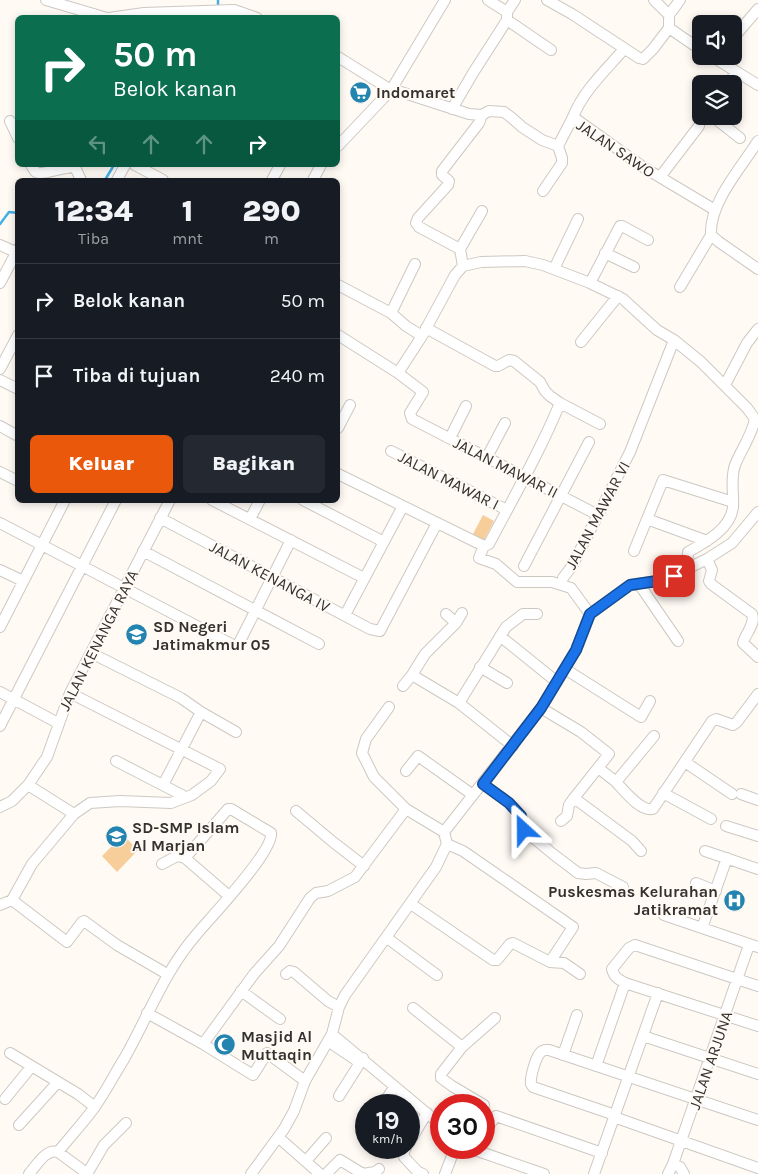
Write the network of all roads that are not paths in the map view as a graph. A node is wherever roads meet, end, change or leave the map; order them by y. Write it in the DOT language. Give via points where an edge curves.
graph roads {
  1 [pos="46,0"];
  2 [pos="445,0"];
  3 [pos="488,0"];
  4 [pos="516,0"];
  5 [pos="547,0"];
  6 [pos="654,0"];
  7 [pos="680,0"];
  8 [pos="758,9"];
  9 [pos="98,15"];
  10 [pos="130,15"];
  11 [pos="248,15"];
  12 [pos="669,15"];
  13 [pos="507,16"];
  14 [pos="669,28"];
  15 [pos="742,28"];
  16 [pos="692,44"];
  17 [pos="624,48"];
  18 [pos="551,50"];
  19 [pos="340,58"];
  20 [pos="726,65"];
  21 [pos="736,72"];
  22 [pos="734,75"];
  23 [pos="758,85"];
  24 [pos="391,90"];
  25 [pos="452,110"];
  26 [pos="482,114"];
  27 [pos="573,118"];
  28 [pos="723,125"];
  29 [pos="699,126"];
  30 [pos="740,138"];
  31 [pos="758,141"];
  32 [pos="340,144"];
  33 [pos="558,146"];
  34 [pos="33,167"];
  35 [pos="67,167"];
  36 [pos="73,167"];
  37 [pos="139,167"];
  38 [pos="660,177"];
  39 [pos="80,178"];
  40 [pos="159,178"];
  41 [pos="543,191"];
  42 [pos="715,210"];
  43 [pos="482,211"];
  44 [pos="578,219"];
  45 [pos="711,235"];
  46 [pos="648,240"];
  47 [pos="0,244"];
  48 [pos="460,250"];
  49 [pos="15,251"];
  50 [pos="605,253"];
  51 [pos="15,256"];
  52 [pos="416,264"];
  53 [pos="463,266"];
  54 [pos="634,267"];
  55 [pos="554,269"];
  56 [pos="758,269"];
  57 [pos="590,282"];
  58 [pos="0,283"];
  59 [pos="340,285"];
  60 [pos="680,287"];
  61 [pos="618,296"];
  62 [pos="391,313"];
  63 [pos="758,329"];
  64 [pos="424,332"];
  65 [pos="340,336"];
  66 [pos="674,340"];
  67 [pos="15,341"];
  68 [pos="582,342"];
  69 [pos="0,369"];
  70 [pos="398,373"];
  71 [pos="0,380"];
  72 [pos="724,385"];
  73 [pos="15,388"];
  74 [pos="560,404"];
  75 [pos="350,405"];
  76 [pos="466,406"];
  77 [pos="340,424"];
  78 [pos="505,424"];
  79 [pos="600,424"];
  80 [pos="0,426"];
  81 [pos="15,434"];
  82 [pos="450,438"];
  83 [pos="589,442"];
  84 [pos="391,451"];
  85 [pos="487,457"];
  86 [pos="0,472"];
  87 [pos="340,475"];
  88 [pos="524,477"];
  89 [pos="15,480"];
  90 [pos="561,496"];
  91 [pos="733,502"];
  92 [pos="61,503"];
  93 [pos="114,503"];
  94 [pos="168,503"];
  95 [pos="219,503"];
  96 [pos="258,503"];
  97 [pos="309,503"];
  98 [pos="403,506"];
  99 [pos="507,510"];
  100 [pos="758,513"];
  101 [pos="598,515"];
  102 [pos="160,518"];
  103 [pos="250,519"];
  104 [pos="647,519"];
  105 [pos="0,523"];
  106 [pos="437,523"];
  107 [pos="290,540"];
  108 [pos="707,541"];
  109 [pos="384,542"];
  110 [pos="42,545"];
  111 [pos="484,546"];
  112 [pos="143,551"];
  113 [pos="634,551"];
  114 [pos="706,559"];
  115 [pos="82,565"];
  116 [pos="524,566"];
  117 [pos="687,568"];
  118 [pos="0,570"];
  119 [pos="272,576"];
  120 [pos="364,578"];
  121 [pos="563,578"];
  122 [pos="23,581"];
  123 [pos="639,584"];
  124 [pos="124,587"];
  125 [pos="255,611"];
  126 [pos="462,613"];
  127 [pos="446,614"];
  128 [pos="537,614"];
  129 [pos="590,614"];
  130 [pos="345,615"];
  131 [pos="456,623"];
  132 [pos="0,627"];
  133 [pos="500,636"];
  134 [pos="678,641"];
  135 [pos="319,644"];
  136 [pos="91,653"];
  137 [pos="758,657"];
  138 [pos="480,667"];
  139 [pos="565,669"];
  140 [pos="412,674"];
  141 [pos="557,682"];
  142 [pos="508,683"];
  143 [pos="403,686"];
  144 [pos="0,692"];
  145 [pos="70,693"];
  146 [pos="758,694"];
  147 [pos="13,699"];
  148 [pos="459,702"];
  149 [pos="650,702"];
  150 [pos="389,706"];
  151 [pos="541,708"];
  152 [pos="201,712"];
  153 [pos="58,723"];
  154 [pos="0,726"];
  155 [pos="236,732"];
  156 [pos="654,736"];
  157 [pos="513,746"];
  158 [pos="181,750"];
  159 [pos="116,761"];
  160 [pos="685,762"];
  161 [pos="599,768"];
  162 [pos="406,771"];
  163 [pos="616,782"];
  164 [pos="483,784"];
  165 [pos="28,785"];
  166 [pos="163,785"];
  167 [pos="663,793"];
  168 [pos="182,795"];
  169 [pos="473,796"];
  170 [pos="574,798"];
  171 [pos="758,800"];
  172 [pos="0,807"];
  173 [pos="406,809"];
  174 [pos="296,811"];
  175 [pos="74,814"];
  176 [pos="712,819"];
  177 [pos="560,821"];
  178 [pos="726,826"];
  179 [pos="444,832"];
  180 [pos="758,836"];
  181 [pos="448,844"];
  182 [pos="641,851"];
  183 [pos="705,851"];
  184 [pos="185,858"];
  185 [pos="727,858"];
  186 [pos="162,864"];
  187 [pos="364,866"];
  188 [pos="758,869"];
  189 [pos="696,884"];
  190 [pos="623,888"];
  191 [pos="716,891"];
  192 [pos="230,896"];
  193 [pos="12,900"];
  194 [pos="411,904"];
  195 [pos="0,905"];
  196 [pos="664,915"];
  197 [pos="702,928"];
  198 [pos="387,938"];
  199 [pos="753,946"];
  200 [pos="550,962"];
  201 [pos="168,974"];
  202 [pos="286,974"];
  203 [pos="580,974"];
  204 [pos="437,976"];
  205 [pos="737,980"];
  206 [pos="625,983"];
  207 [pos="758,986"];
  208 [pos="241,991"];
  209 [pos="658,994"];
  210 [pos="339,1007"];
  211 [pos="413,1008"];
  212 [pos="147,1013"];
  213 [pos="577,1015"];
  214 [pos="725,1015"];
  215 [pos="496,1018"];
  216 [pos="280,1019"];
  217 [pos="758,1026"];
  218 [pos="643,1036"];
  219 [pos="330,1037"];
  220 [pos="204,1044"];
  221 [pos="462,1047"];
  222 [pos="10,1053"];
  223 [pos="563,1054"];
  224 [pos="711,1058"];
  225 [pos="364,1062"];
  226 [pos="31,1066"];
  227 [pos="596,1066"];
  228 [pos="758,1074"];
  229 [pos="628,1076"];
  230 [pos="305,1081"];
  231 [pos="58,1082"];
  232 [pos="394,1087"];
  233 [pos="389,1094"];
  234 [pos="465,1094"];
  235 [pos="339,1096"];
  236 [pos="5,1099"];
  237 [pos="700,1100"];
  238 [pos="95,1107"];
  239 [pos="427,1113"];
  240 [pos="430,1116"];
  241 [pos="496,1116"];
  242 [pos="614,1116"];
  243 [pos="758,1120"];
  244 [pos="126,1123"];
  245 [pos="19,1125"];
  246 [pos="420,1125"];
  247 [pos="278,1137"];
  248 [pos="326,1138"];
  249 [pos="685,1142"];
  250 [pos="58,1152"];
  251 [pos="602,1153"];
  252 [pos="495,1157"];
  253 [pos="407,1159"];
  254 [pos="451,1159"];
  255 [pos="306,1161"];
  256 [pos="758,1168"];
  257 [pos="380,1169"];
  258 [pos="678,1170"];
  259 [pos="29,1174"];
  260 [pos="88,1174"];
  261 [pos="251,1174"];
  262 [pos="320,1174"];
  263 [pos="326,1174"];
  264 [pos="423,1174"];
  265 [pos="445,1174"];
  266 [pos="544,1174"];
  267 [pos="594,1174"];
  268 [pos="668,1174"];
  1 -- 9 [label="street"];
  2 -- 24 [label="street"];
  3 -- 13 [label="street"];
  4 -- 13 [label="street"];
  5 -- 17 [label="street"];
  6 -- 12 [label="street"];
  7 -- 12 [label="street"];
  8 -- 15 [label="street"];
  10 -- 11 [label="street" via="212,10 234,10"];
  12 -- 14 [label="street"];
  13 -- 18 [label="street"];
  13 -- 25 [label="street"];
  14 -- 16 [label="street"];
  14 -- 17 [label="street" via="643,59"];
  17 -- 27 [label="street" via="586,93"];
  19 -- 24 [label="street, JALAN SAWO"];
  20 -- 21 [label="street"];
  21 -- 22 [label="street"];
  21 -- 23 [label="street"];
  24 -- 25 [label="street, JALAN SAWO"];
  24 -- 32 [label="street"];
  25 -- 26 [label="street, JALAN SAWO"];
  26 -- 33 [label="street, JALAN SAWO" via="504,112 535,136"];
  26 -- 48 [label="street" via="479,123 442,171 448,186 416,223"];
  27 -- 33 [label="street, JALAN SAWO"];
  27 -- 38 [label="street, JALAN SAWO"];
  28 -- 30 [label="street"];
  29 -- 38 [label="street"];
  31 -- 42 [label="street"];
  33 -- 41 [label="street" via="562,163"];
  34 -- 35 [label="street" via="40,173"];
  36 -- 39 [label="street"];
  37 -- 40 [label="street"];
  38 -- 42 [label="street, JALAN SAWO"];
  42 -- 45 [label="street" via="710,224"];
  43 -- 48 [label="street"];
  44 -- 55 [label="street"];
  45 -- 56 [label="street"];
  45 -- 60 [label="street"];
  46 -- 50 [label="street" via="620,226"];
  47 -- 49 [label="street"];
  48 -- 53 [label="street"];
  50 -- 54 [label="street"];
  50 -- 57 [label="street"];
  51 -- 58 [label="street"];
  52 -- 62 [label="street"];
  53 -- 55 [label="street" via="506,260 525,261"];
  53 -- 64 [label="street"];
  55 -- 57 [label="street"];
  57 -- 61 [label="street"];
  59 -- 62 [label="street"];
  61 -- 66 [label="street" via="657,330"];
  61 -- 68 [label="street"];
  62 -- 64 [label="street" via="406,326"];
  63 -- 72 [label="street"];
  64 -- 70 [label="street"];
  64 -- 74 [label="street" via="494,366 514,361"];
  65 -- 70 [label="street"];
  66 -- 72 [label="street"];
  66 -- 101 [label="street, JALAN MAWAR VI" via="630,452"];
  67 -- 69 [label="street"];
  70 -- 82 [label="street, JALAN MAWAR II" via="423,392 411,410 412,419"];
  71 -- 73 [label="street"];
  72 -- 91 [label="street" via="755,419 734,467"];
  74 -- 79 [label="street"];
  74 -- 88 [label="street"];
  75 -- 77 [label="street"];
  76 -- 82 [label="street"];
  78 -- 85 [label="street"];
  80 -- 81 [label="street"];
  82 -- 85 [label="street, JALAN MAWAR II"];
  83 -- 90 [label="street"];
  84 -- 99 [label="street, JALAN MAWAR I"];
  85 -- 88 [label="street, JALAN MAWAR II"];
  86 -- 89 [label="street"];
  87 -- 98 [label="street"];
  88 -- 90 [label="street, JALAN MAWAR II"];
  88 -- 99 [label="street"];
  90 -- 101 [label="street, JALAN MAWAR II"];
  90 -- 116 [label="street"];
  91 -- 104 [label="street" via="663,480"];
  91 -- 108 [label="street" via="729,518 718,534"];
  92 -- 110 [label="street"];
  93 -- 115 [label="street"];
  94 -- 102 [label="street, JALAN KENANGA RAYA"];
  95 -- 103 [label="street"];
  96 -- 103 [label="street"];
  97 -- 109 [label="street"];
  98 -- 106 [label="street"];
  98 -- 109 [label="street"];
  99 -- 111 [label="street"];
  100 -- 114 [label="street" via="732,543"];
  101 -- 121 [label="street, JALAN MAWAR VI"];
  102 -- 112 [label="street, JALAN KENANGA RAYA"];
  102 -- 119 [label="street, JALAN KENANGA IV"];
  103 -- 107 [label="street"];
  104 -- 108 [label="street"];
  104 -- 113 [label="street"];
  105 -- 110 [label="street"];
  106 -- 111 [label="street"];
  106 -- 130 [label="street, JALAN KENANGA IV" via="380,631"];
  107 -- 119 [label="street"];
  107 -- 120 [label="street"];
  108 -- 117 [label="street" via="688,552"];
  109 -- 120 [label="street"];
  110 -- 115 [label="street"];
  110 -- 122 [label="street"];
  111 -- 129 [label="street" via="481,560 496,564 516,582 552,582 571,588"];
  112 -- 124 [label="street, JALAN KENANGA RAYA"];
  112 -- 125 [label="street"];
  114 -- 117 [label="street"];
  114 -- 137 [label="street" via="712,570 711,584 752,614 754,622 743,644"];
  115 -- 124 [label="street"];
  115 -- 147 [label="street"];
  117 -- 123 [label="street" via="664,580"];
  118 -- 122 [label="street"];
  119 -- 125 [label="street"];
  119 -- 130 [label="street, JALAN KENANGA IV"];
  120 -- 130 [label="street"];
  122 -- 132 [label="street"];
  123 -- 129 [label="street" via="630,585"];
  123 -- 134 [label="street"];
  124 -- 125 [label="street" via="233,645 238,645"];
  124 -- 136 [label="street, JALAN KENANGA RAYA"];
  125 -- 135 [label="street"];
  126 -- 131 [label="street"];
  127 -- 131 [label="street"];
  128 -- 133 [label="street" via="523,614"];
  129 -- 139 [label="street"];
  131 -- 140 [label="street" via="425,654"];
  133 -- 138 [label="street"];
  133 -- 141 [label="street"];
  136 -- 145 [label="street, JALAN KENANGA RAYA"];
  136 -- 152 [label="street" via="181,698"];
  138 -- 142 [label="street"];
  138 -- 148 [label="street"];
  139 -- 141 [label="street"];
  139 -- 149 [label="street" via="641,717"];
  140 -- 143 [label="street"];
  140 -- 148 [label="street"];
  141 -- 151 [label="street"];
  144 -- 147 [label="street, JALAN KENANGA RAYA"];
  145 -- 153 [label="street, JALAN KENANGA RAYA"];
  145 -- 158 [label="street"];
  146 -- 160 [label="street" via="733,725 716,719 712,722"];
  147 -- 153 [label="street, JALAN KENANGA RAYA"];
  147 -- 154 [label="street"];
  148 -- 157 [label="street"];
  150 -- 173 [label="street" via="366,739 362,753 374,777"];
  151 -- 157 [label="street"];
  151 -- 161 [label="street" via="581,732 609,754"];
  152 -- 155 [label="street"];
  152 -- 158 [label="street"];
  153 -- 165 [label="street" via="47,757"];
  156 -- 163 [label="street"];
  157 -- 164 [label="street"];
  158 -- 166 [label="street"];
  158 -- 175 [label="street" via="220,769 211,782 171,803 90,803"];
  159 -- 166 [label="street"];
  160 -- 167 [label="street"];
  160 -- 171 [label="street" via="737,794"];
  161 -- 163 [label="street"];
  161 -- 170 [label="street"];
  162 -- 169 [label="street" via="418,756"];
  163 -- 167 [label="street" via="628,796 649,810"];
  164 -- 169 [label="street"];
  164 -- 190 [label="street" via="521,816 524,830 578,873 596,873"];
  165 -- 172 [label="street" via="12,801"];
  165 -- 175 [label="street"];
  166 -- 168 [label="street"];
  167 -- 176 [label="street"];
  169 -- 179 [label="street"];
  170 -- 177 [label="street" via="567,816"];
  170 -- 182 [label="street"];
  173 -- 179 [label="street"];
  173 -- 187 [label="street"];
  174 -- 187 [label="street"];
  175 -- 193 [label="street" via="32,864"];
  178 -- 180 [label="street"];
  179 -- 181 [label="street"];
  181 -- 194 [label="street"];
  181 -- 200 [label="street" via="573,927"];
  183 -- 185 [label="street"];
  184 -- 186 [label="street" via="177,856"];
  184 -- 192 [label="street"];
  184 -- 192 [label="street" via="228,809 271,832 269,844"];
  185 -- 188 [label="street"];
  185 -- 191 [label="street"];
  187 -- 208 [label="street" via="355,877 310,898 279,946"];
  189 -- 191 [label="street"];
  191 -- 197 [label="street"];
  192 -- 201 [label="street" via="194,936"];
  193 -- 195 [label="street"];
  193 -- 201 [label="street" via="66,942 84,921 117,945"];
  194 -- 198 [label="street"];
  194 -- 200 [label="street" via="493,960 497,960 513,943"];
  196 -- 197 [label="street"];
  197 -- 199 [label="street"];
  198 -- 204 [label="street"];
  198 -- 210 [label="street" via="358,974"];
  199 -- 205 [label="street, JALAN ARJUNA"];
  200 -- 203 [label="street" via="564,962"];
  201 -- 212 [label="street"];
  202 -- 210 [label="street" via="294,972"];
  205 -- 206 [label="street" via="635,945 612,970"];
  205 -- 207 [label="street"];
  205 -- 214 [label="street, JALAN ARJUNA"];
  206 -- 209 [label="street"];
  206 -- 227 [label="street"];
  208 -- 216 [label="street"];
  208 -- 220 [label="street"];
  209 -- 214 [label="street"];
  209 -- 218 [label="street"];
  210 -- 219 [label="street"];
  211 -- 221 [label="street"];
  212 -- 220 [label="street"];
  212 -- 238 [label="street"];
  213 -- 223 [label="street"];
  214 -- 217 [label="street"];
  214 -- 224 [label="street, JALAN ARJUNA"];
  215 -- 221 [label="street"];
  218 -- 224 [label="street"];
  218 -- 229 [label="street"];
  219 -- 225 [label="street"];
  219 -- 230 [label="street"];
  220 -- 230 [label="street" via="253,1075 267,1053"];
  221 -- 234 [label="street" via="442,1071 441,1078"];
  222 -- 226 [label="street"];
  223 -- 227 [label="street"];
  223 -- 242 [label="street" via="549,1050 539,1053 531,1076 533,1087"];
  224 -- 228 [label="street"];
  224 -- 237 [label="street, JALAN ARJUNA"];
  225 -- 232 [label="street"];
  225 -- 235 [label="street"];
  226 -- 231 [label="street"];
  226 -- 236 [label="street"];
  227 -- 229 [label="street"];
  229 -- 237 [label="street"];
  229 -- 242 [label="street"];
  230 -- 247 [label="street" via="294,1111"];
  231 -- 238 [label="street"];
  231 -- 245 [label="street"];
  232 -- 233 [label="street"];
  232 -- 239 [label="street"];
  237 -- 243 [label="street"];
  237 -- 249 [label="street, JALAN ARJUNA"];
  238 -- 250 [label="street"];
  239 -- 240 [label="street"];
  239 -- 246 [label="street"];
  241 -- 251 [label="street"];
  242 -- 249 [label="street"];
  242 -- 251 [label="street"];
  244 -- 260 [label="street" via="104,1145"];
  247 -- 255 [label="street"];
  247 -- 261 [label="street"];
  248 -- 255 [label="street"];
  249 -- 256 [label="street"];
  249 -- 258 [label="street, JALAN ARJUNA"];
  250 -- 259 [label="street" via="48,1152"];
  250 -- 260 [label="street"];
  251 -- 267 [label="street"];
  252 -- 266 [label="street"];
  253 -- 264 [label="street"];
  254 -- 265 [label="street"];
  255 -- 262 [label="street"];
  257 -- 263 [label="street" via="363,1174 340,1160"];
  258 -- 268 [label="street, JALAN ARJUNA"];
}
